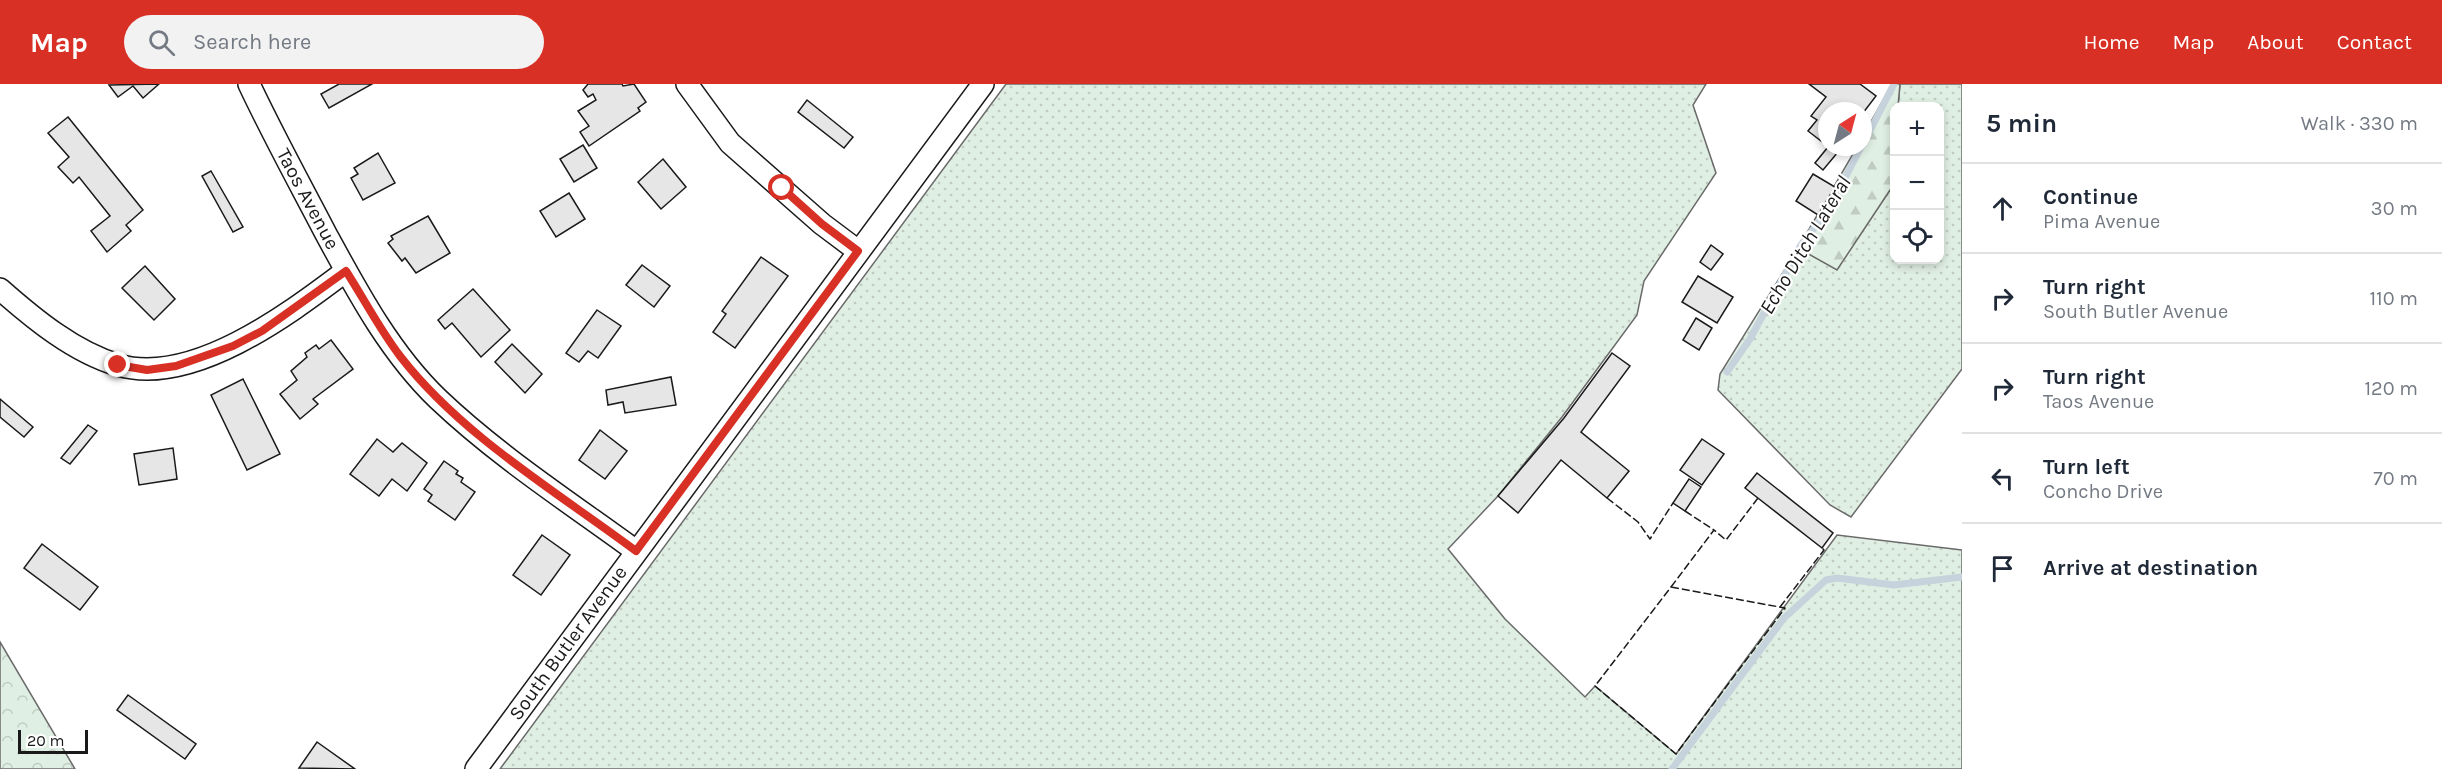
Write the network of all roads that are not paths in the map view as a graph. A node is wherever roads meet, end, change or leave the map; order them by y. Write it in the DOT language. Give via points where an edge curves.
graph roads {
  1 [pos="249,84"];
  2 [pos="687,84"];
  3 [pos="983,84"];
  4 [pos="858,251"];
  5 [pos="346,271"];
  6 [pos="0,289"];
  7 [pos="636,551"];
  8 [pos="476,769"];
  1 -- 5 [label="street, Taos Avenue"];
  2 -- 4 [label="street" via="730,143"];
  3 -- 4 [label="street, South Butler Avenue"];
  4 -- 7 [label="street, South Butler Avenue"];
  5 -- 6 [label="street" via="262,331 233,346 176,366 147,370 118,365 82,350"];
  5 -- 7 [label="street, Taos Avenue" via="399,356 437,398 483,438"];
  7 -- 8 [label="street, South Butler Avenue"];
}
